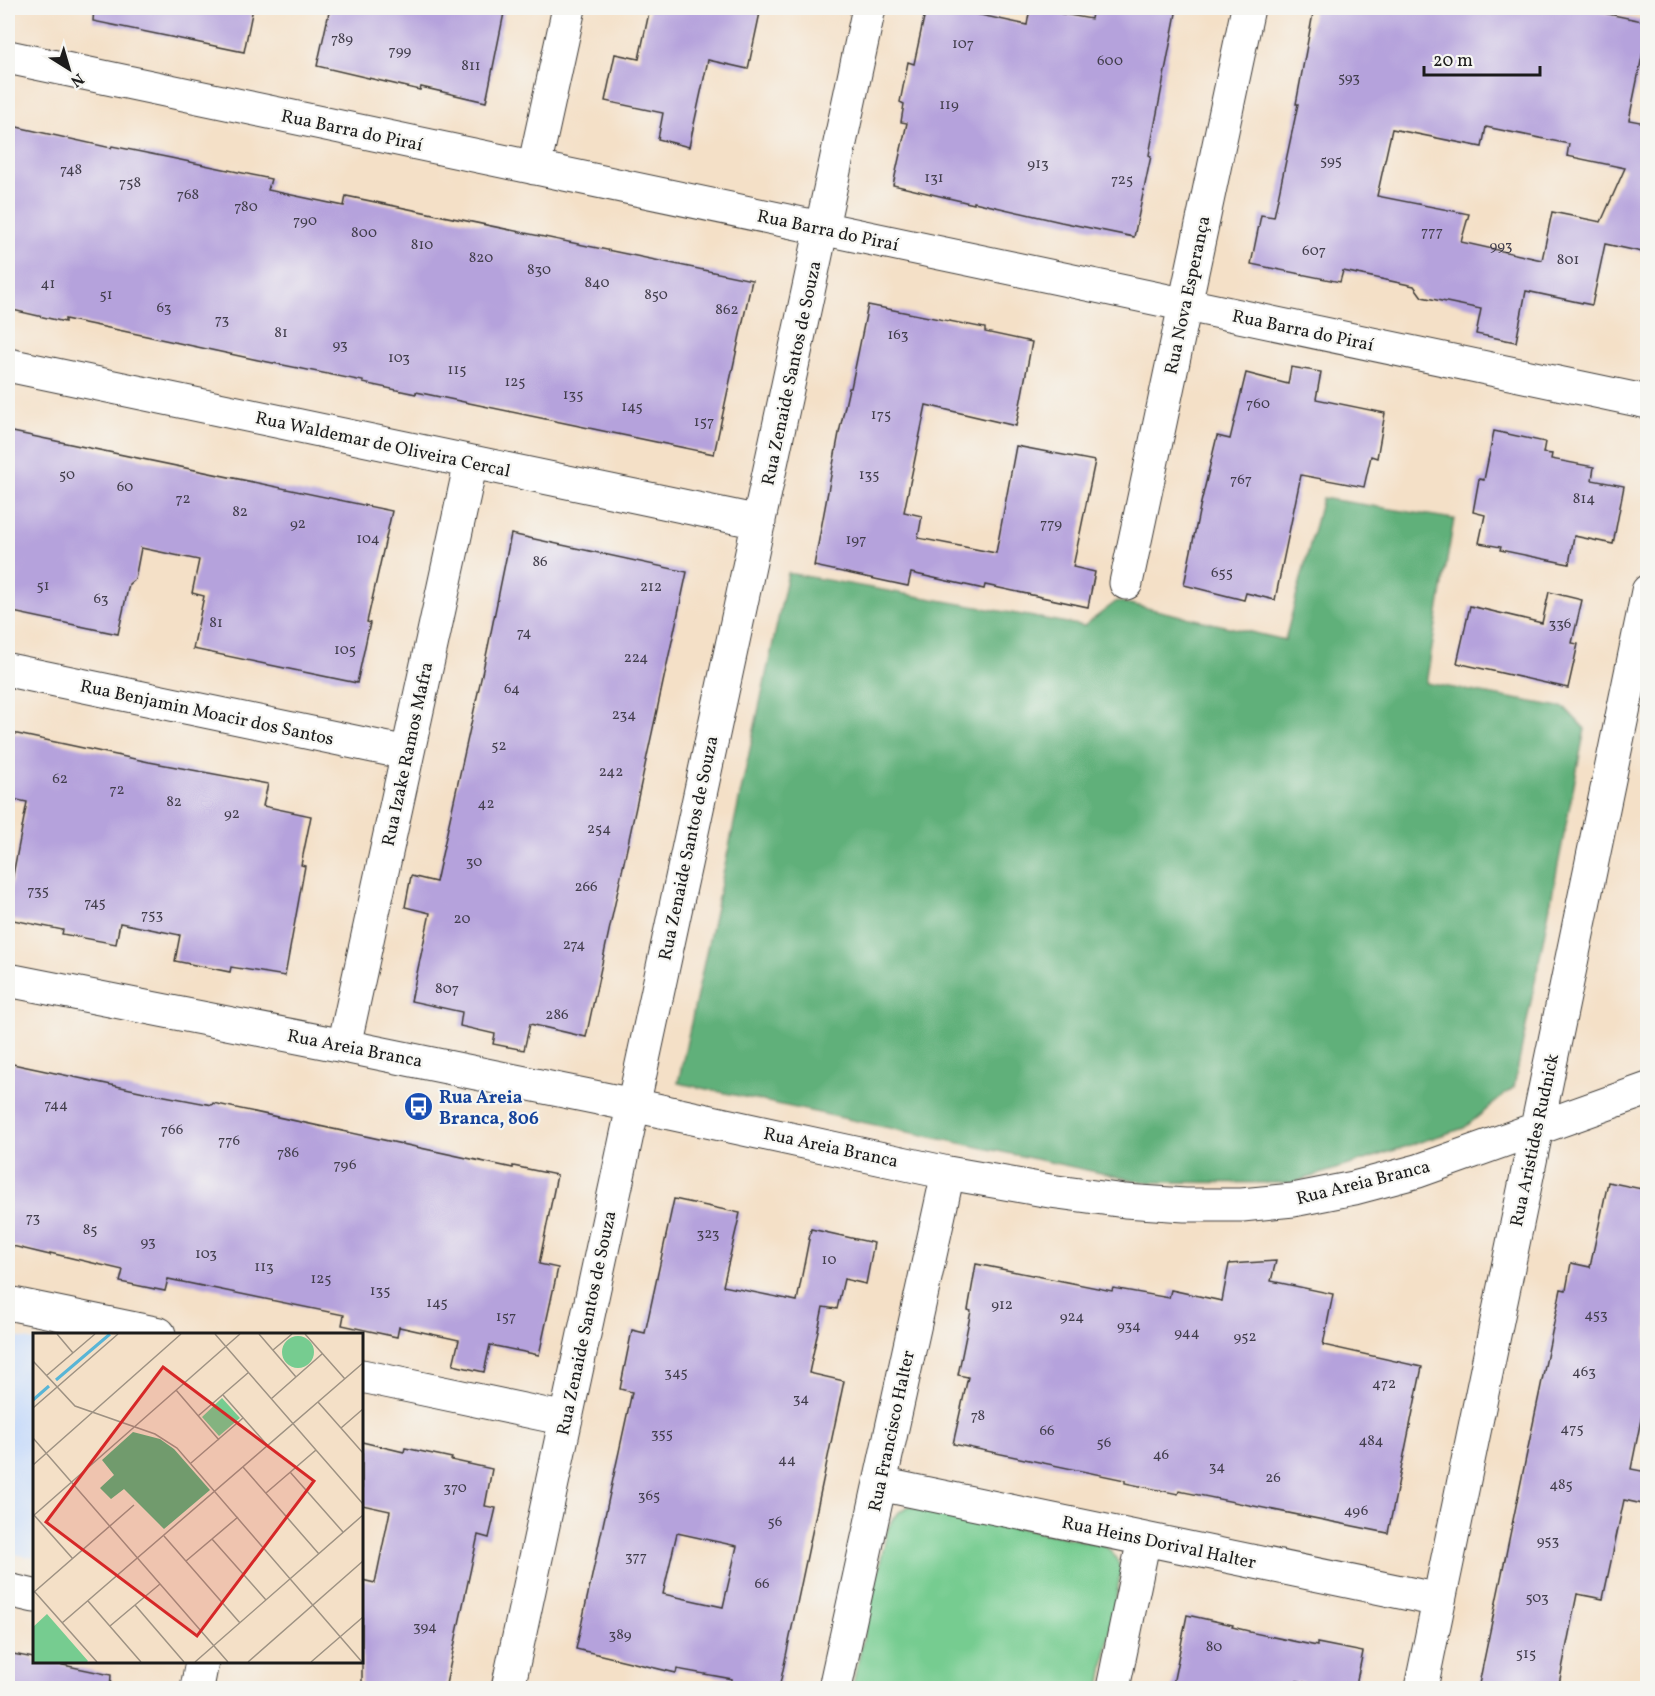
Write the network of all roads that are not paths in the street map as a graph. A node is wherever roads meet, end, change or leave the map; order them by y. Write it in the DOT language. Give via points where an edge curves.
graph roads {
  1 [pos="569,8"];
  2 [pos="869,8"];
  3 [pos="1248,8"];
  4 [pos="8,57"];
  5 [pos="534,168"];
  6 [pos="822,228"];
  7 [pos="1185,305"];
  8 [pos="8,365"];
  9 [pos="1647,402"];
  10 [pos="471,462"];
  11 [pos="759,522"];
  12 [pos="1126,583"];
  13 [pos="1647,591"];
  14 [pos="8,670"];
  15 [pos="408,753"];
  16 [pos="8,980"];
  17 [pos="344,1046"];
  18 [pos="1647,1089"];
  19 [pos="633,1105"];
  20 [pos="1536,1128"];
  21 [pos="948,1173"];
  22 [pos="8,1303"];
  23 [pos="150,1333"];
  24 [pos="363,1377"];
  25 [pos="566,1419"];
  26 [pos="880,1484"];
  27 [pos="1144,1539"];
  28 [pos="8,1590"];
  29 [pos="33,1596"];
  30 [pos="1439,1600"];
  31 [pos="202,1663"];
  32 [pos="197,1689"];
  33 [pos="508,1689"];
  34 [pos="835,1689"];
  35 [pos="1113,1689"];
  36 [pos="1421,1689"];
  1 -- 5 [label="street"];
  2 -- 6 [label="street, Rua Zenaide Santos de Souza"];
  3 -- 7 [label="street, Rua Nova Esperança"];
  4 -- 5 [label="street, Rua Barra do Piraí"];
  5 -- 6 [label="street, Rua Barra do Piraí"];
  6 -- 7 [label="street, Rua Barra do Piraí"];
  6 -- 11 [label="street, Rua Zenaide Santos de Souza"];
  7 -- 9 [label="street, Rua Barra do Piraí"];
  7 -- 12 [label="street, Rua Nova Esperança"];
  8 -- 10 [label="street, Rua Waldemar de Oliveira Cercal"];
  10 -- 11 [label="street, Rua Waldemar de Oliveira Cercal"];
  10 -- 15 [label="street, Rua Izake Ramos Mafra"];
  11 -- 19 [label="street, Rua Zenaide Santos de Souza"];
  13 -- 20 [label="street, Rua Aristides Rudnick"];
  14 -- 15 [label="street, Rua Benjamin Moacir dos Santos"];
  15 -- 17 [label="street, Rua Izake Ramos Mafra"];
  16 -- 17 [label="street, Rua Areia Branca"];
  17 -- 19 [label="street, Rua Areia Branca"];
  18 -- 20 [label="street, Rua Areia Branca"];
  19 -- 21 [label="street, Rua Areia Branca"];
  19 -- 25 [label="street, Rua Zenaide Santos de Souza"];
  20 -- 21 [label="street, Rua Areia Branca" via="1419,1171 1293,1200 1242,1205 1125,1201"];
  20 -- 30 [label="street, Rua Aristides Rudnick"];
  21 -- 26 [label="street, Rua Francisco Halter"];
  22 -- 23 [label="street"];
  24 -- 25 [label="street"];
  25 -- 33 [label="street, Rua Zenaide Santos de Souza"];
  26 -- 27 [label="street, Rua Heins Dorival Halter"];
  26 -- 34 [label="street, Rua Francisco Halter"];
  27 -- 30 [label="street, Rua Heins Dorival Halter"];
  27 -- 35 [label="street"];
  28 -- 29 [label="street"];
  30 -- 36 [label="street, Rua Aristides Rudnick"];
  31 -- 32 [label="street"];
}
